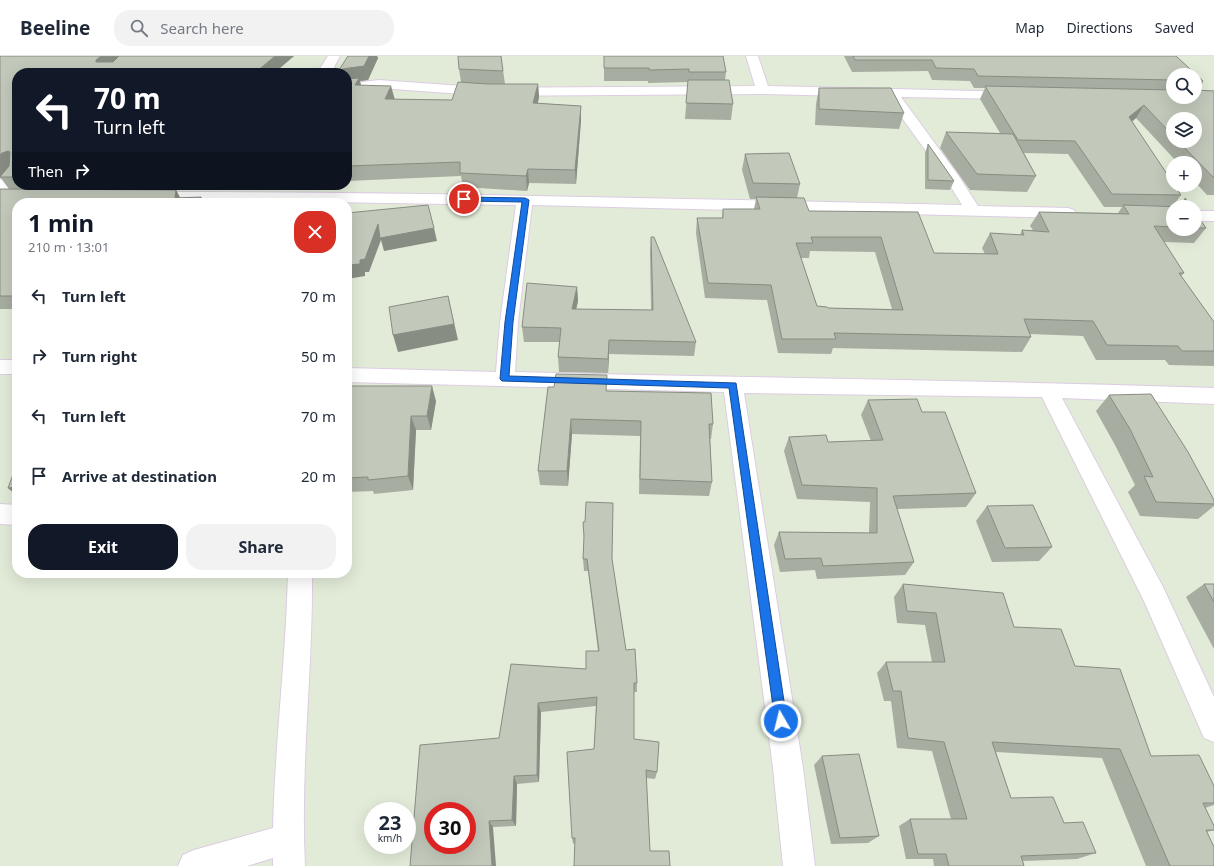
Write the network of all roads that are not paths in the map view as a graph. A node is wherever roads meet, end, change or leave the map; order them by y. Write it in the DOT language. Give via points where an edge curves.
graph roads {
  1 [pos="334,56"];
  2 [pos="752,56"];
  3 [pos="327,68"];
  4 [pos="352,87"];
  5 [pos="764,90"];
  6 [pos="891,93"];
  7 [pos="1024,95"];
  8 [pos="12,176"];
  9 [pos="0,189"];
  10 [pos="244,191"];
  11 [pos="132,197"];
  12 [pos="525,200"];
  13 [pos="973,211"];
  14 [pos="1085,214"];
  15 [pos="1202,216"];
  16 [pos="1214,216"];
  17 [pos="0,367"];
  18 [pos="12,368"];
  19 [pos="352,375"];
  20 [pos="505,379"];
  21 [pos="733,385"];
  22 [pos="1048,390"];
  23 [pos="1214,396"];
  24 [pos="0,514"];
  25 [pos="12,515"];
  26 [pos="300,578"];
  27 [pos="1214,728"];
  28 [pos="288,852"];
  29 [pos="194,866"];
  30 [pos="799,866"];
  1 -- 3 [label="street"];
  2 -- 5 [label="street"];
  4 -- 5 [label="street" via="379,84 490,92"];
  5 -- 6 [label="street"];
  6 -- 7 [label="street"];
  6 -- 13 [label="street" via="953,178"];
  8 -- 9 [label="street"];
  10 -- 11 [label="street"];
  10 -- 12 [label="street"];
  12 -- 13 [label="street"];
  12 -- 20 [label="street" via="509,322"];
  13 -- 14 [label="street"];
  15 -- 16 [label="street"];
  17 -- 18 [label="street"];
  19 -- 20 [label="street"];
  20 -- 21 [label="street"];
  21 -- 22 [label="street"];
  21 -- 30 [label="street" via="788,768"];
  22 -- 23 [label="street"];
  22 -- 27 [label="street" via="1154,595"];
  24 -- 25 [label="street"];
  26 -- 28 [label="street" via="301,613 288,764"];
  28 -- 29 [label="street"];
}
